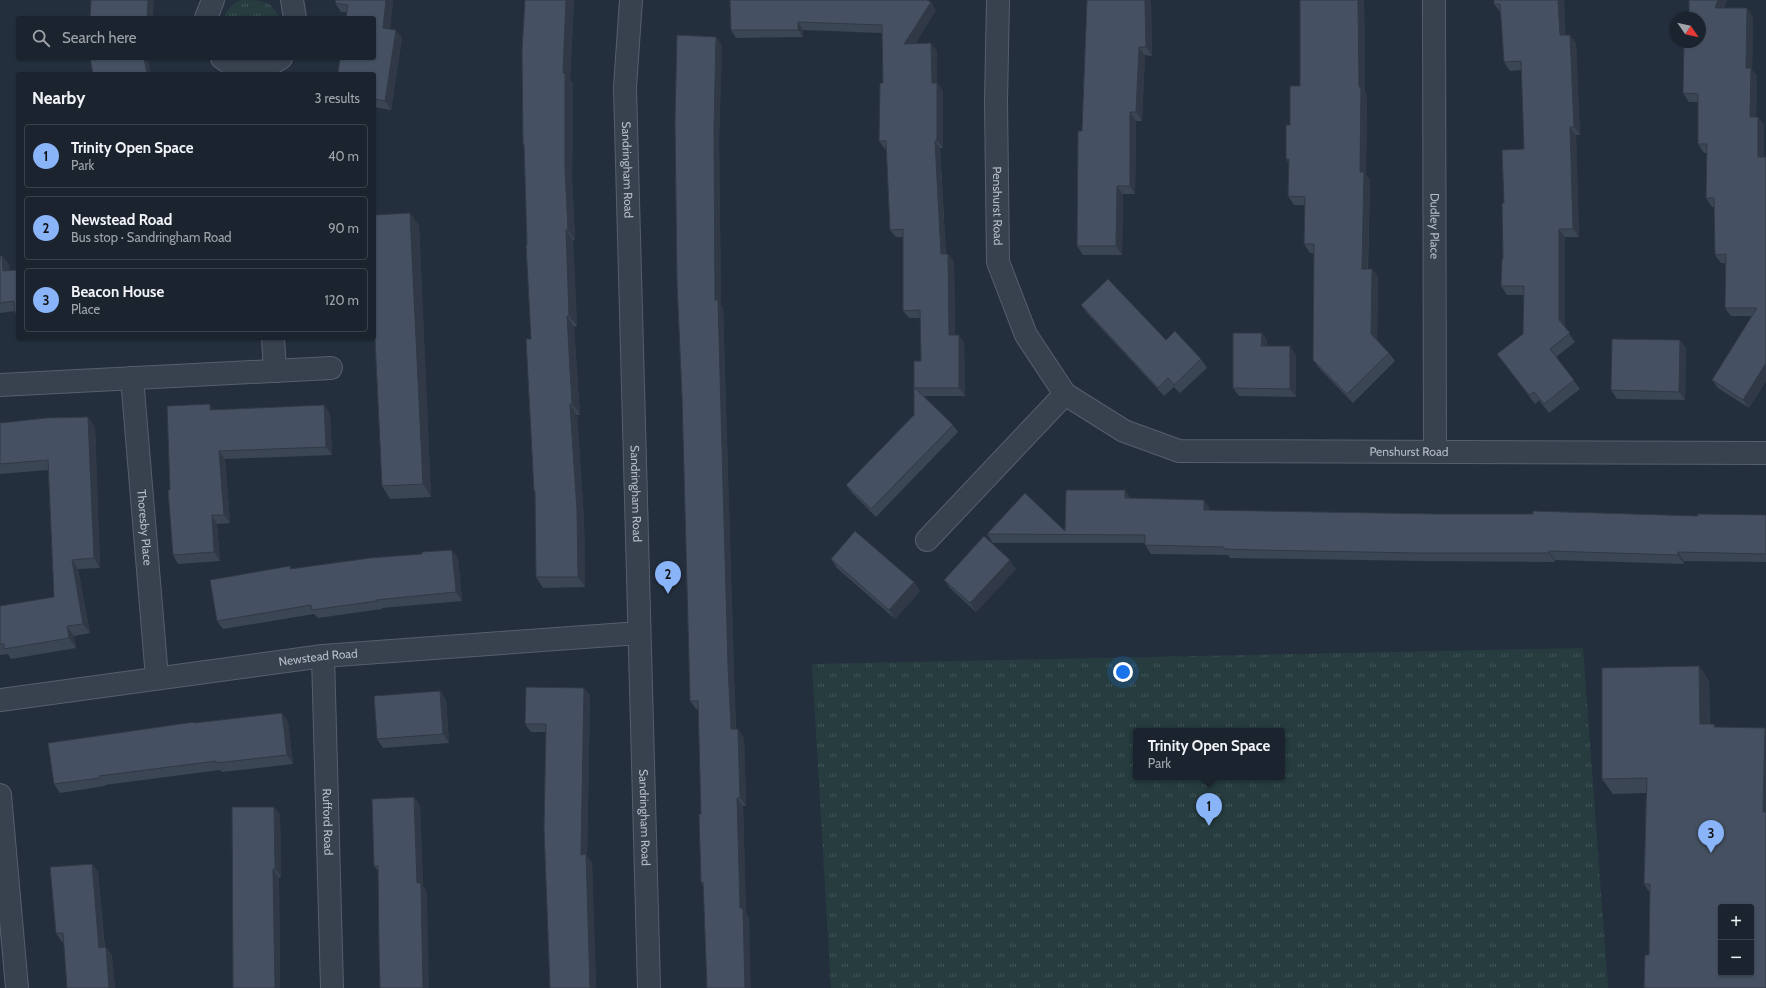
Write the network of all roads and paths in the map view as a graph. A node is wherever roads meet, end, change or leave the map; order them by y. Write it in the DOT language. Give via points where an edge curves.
graph roads {
  1 [pos="214,0"];
  2 [pos="631,0"];
  3 [pos="998,0"];
  4 [pos="1434,0"];
  5 [pos="207,16"];
  6 [pos="224,60"];
  7 [pos="278,60"];
  8 [pos="273,340"];
  9 [pos="331,368"];
  10 [pos="275,371"];
  11 [pos="132,378"];
  12 [pos="0,385"];
  13 [pos="1065,394"];
  14 [pos="1435,452"];
  15 [pos="1766,454"];
  16 [pos="927,540"];
  17 [pos="638,633"];
  18 [pos="323,656"];
  19 [pos="157,678"];
  20 [pos="0,700"];
  21 [pos="0,796"];
  22 [pos="17,988"];
  23 [pos="332,988"];
  24 [pos="649,988"];
  1 -- 5 [label="street"];
  2 -- 17 [label="street, Sandringham Road" via="625,87"];
  3 -- 13 [label="street, Penshurst Road" via="998,262 1026,335"];
  4 -- 14 [label="street, Dudley Place"];
  6 -- 7 [label="street" via="231,66 250,70 268,67"];
  8 -- 10 [label="street"];
  9 -- 10 [label="street"];
  10 -- 11 [label="street"];
  11 -- 12 [label="street"];
  11 -- 19 [label="street, Thoresby Place"];
  13 -- 14 [label="street, Penshurst Road" via="1124,431 1179,450"];
  13 -- 16 [label="street"];
  14 -- 15 [label="street, Penshurst Road"];
  17 -- 18 [label="street, Newstead Road"];
  17 -- 24 [label="street, Sandringham Road"];
  18 -- 19 [label="street, Newstead Road"];
  18 -- 23 [label="street, Rufford Road"];
  19 -- 20 [label="street, Newstead Road"];
  21 -- 22 [label="street"];
}
